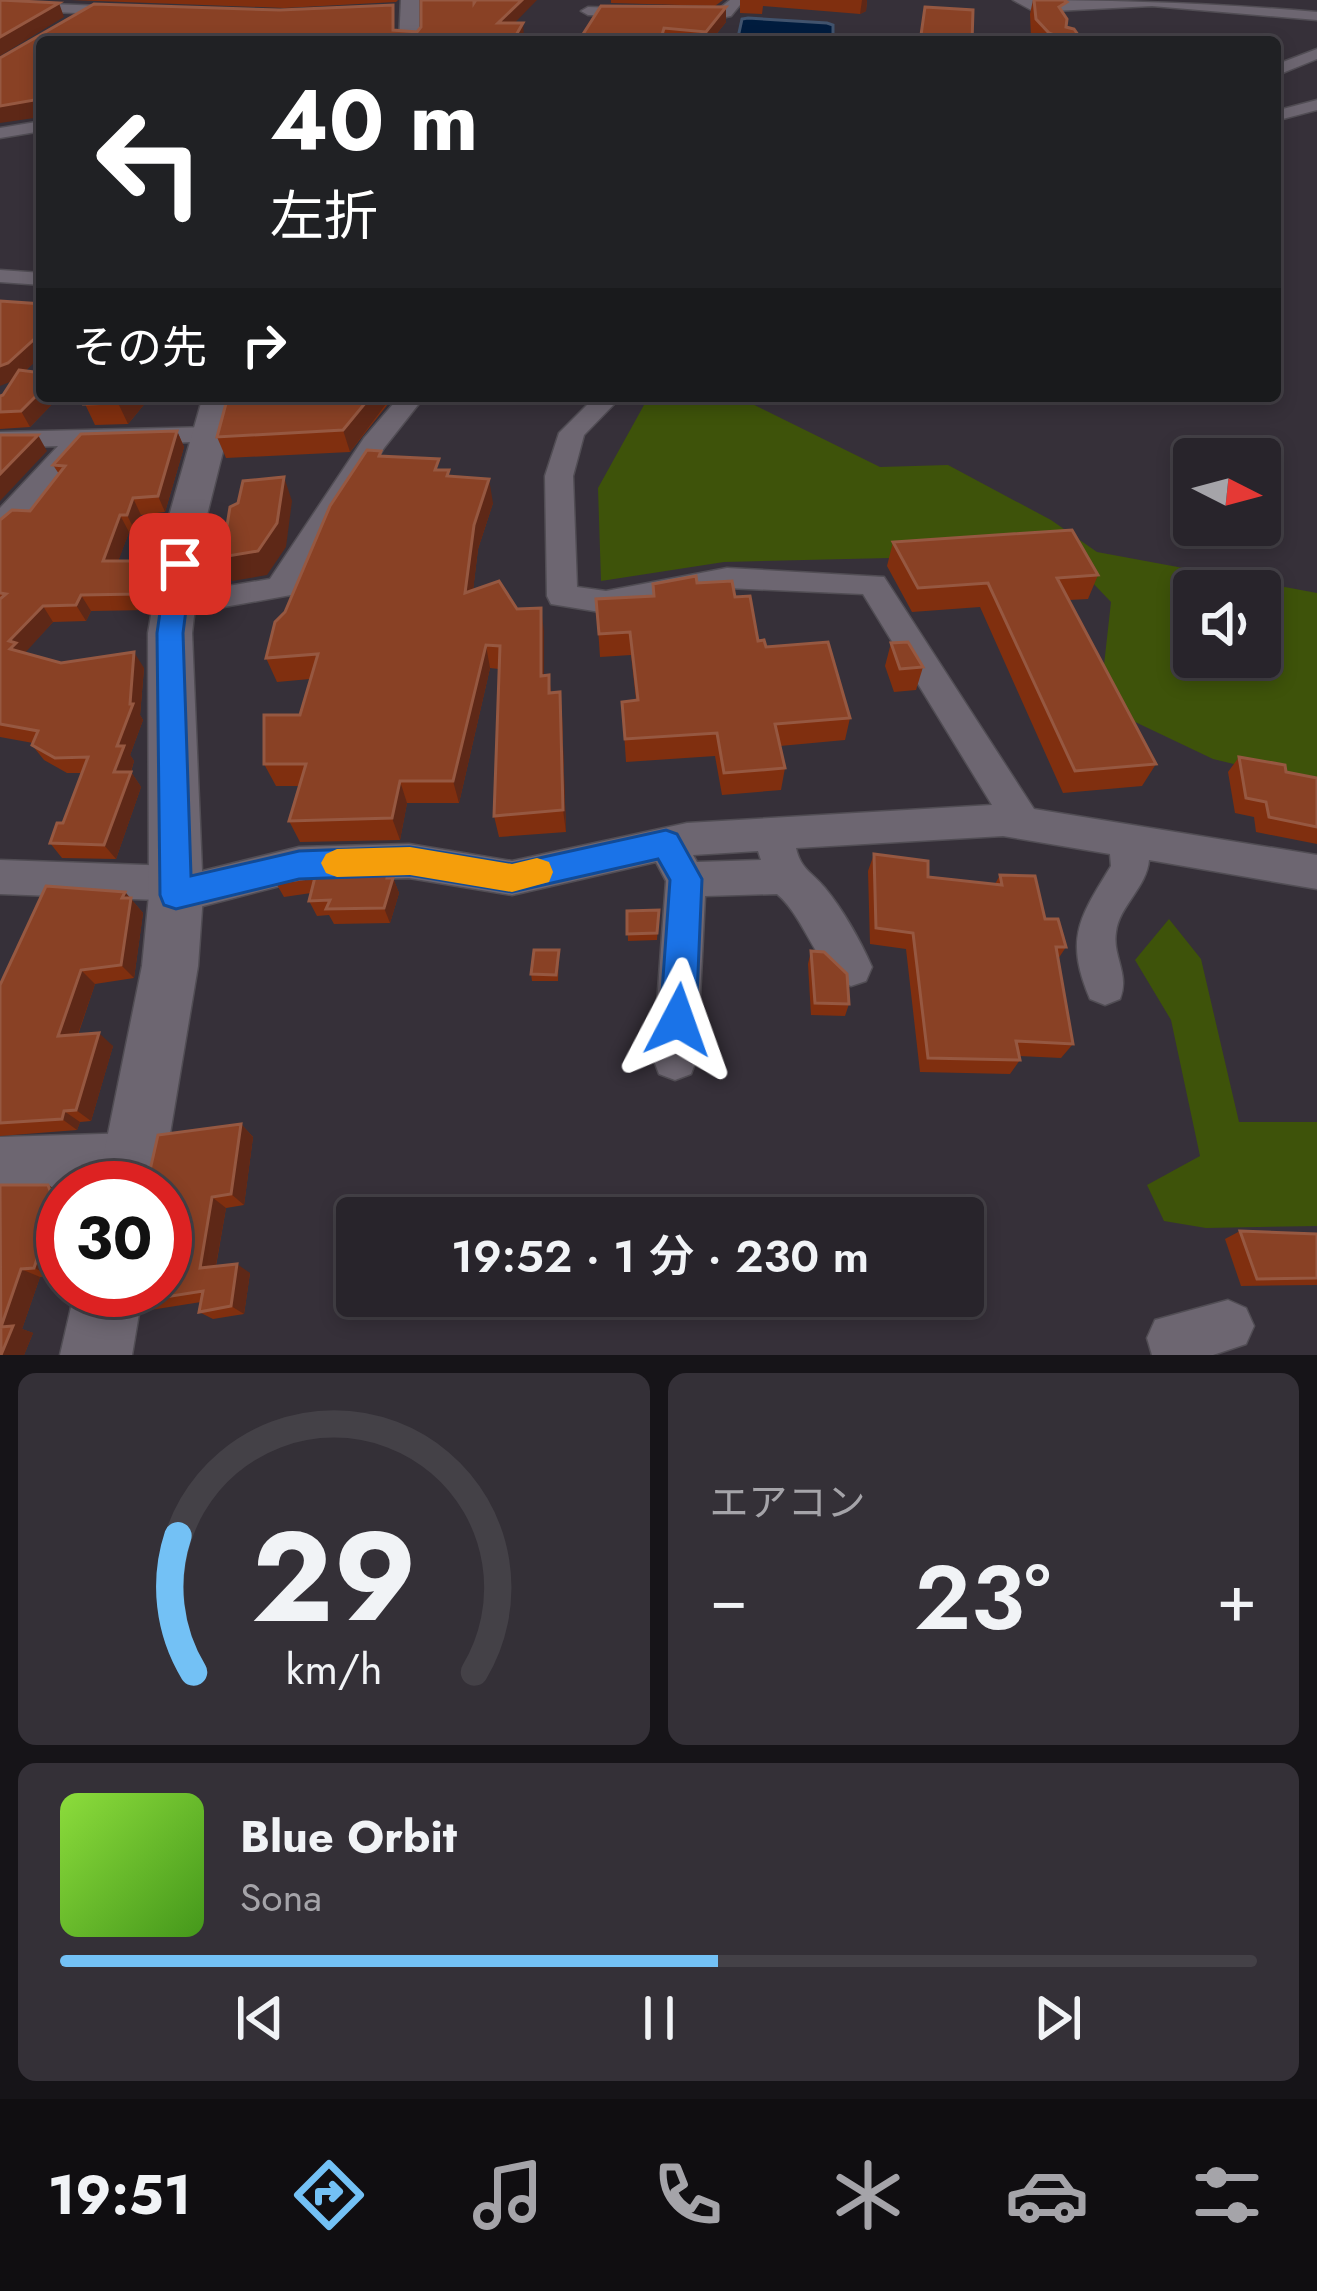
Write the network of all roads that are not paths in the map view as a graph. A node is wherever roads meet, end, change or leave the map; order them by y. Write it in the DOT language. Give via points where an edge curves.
graph roads {
  1 [pos="109,0"];
  2 [pos="737,0"];
  3 [pos="1020,0"];
  4 [pos="1152,1"];
  5 [pos="1069,3"];
  6 [pos="1237,4"];
  7 [pos="0,6"];
  8 [pos="94,10"];
  9 [pos="141,12"];
  10 [pos="587,13"];
  11 [pos="1317,16"];
  12 [pos="1081,21"];
  13 [pos="59,31"];
  14 [pos="1317,54"];
  15 [pos="1281,69"];
  16 [pos="1317,105"];
  17 [pos="1281,114"];
  18 [pos="36,127"];
  19 [pos="0,133"];
  20 [pos="0,276"];
  21 [pos="36,279"];
  22 [pos="408,402"];
  23 [pos="580,402"];
  24 [pos="604,402"];
  25 [pos="215,416"];
  26 [pos="575,430"];
  27 [pos="0,440"];
  28 [pos="78,440"];
  29 [pos="0,526"];
  30 [pos="174,605"];
  31 [pos="1023,823"];
  32 [pos="773,834"];
  33 [pos="1129,841"];
  34 [pos="676,861"];
  35 [pos="1317,872"];
  36 [pos="0,877"];
  37 [pos="784,877"];
  38 [pos="176,889"];
  39 [pos="851,967"];
  40 [pos="1105,985"];
  41 [pos="675,1058"];
  42 [pos="134,1161"];
  43 [pos="0,1166"];
  44 [pos="36,1168"];
  45 [pos="104,1317"];
  46 [pos="1228,1326"];
  47 [pos="96,1355"];
  48 [pos="1178,1355"];
  1 -- 8 [label="street"];
  2 -- 10 [label="street" via="716,15"];
  3 -- 5 [label="street" via="1035,8"];
  4 -- 5 [label="street"];
  4 -- 6 [label="street"];
  5 -- 12 [label="street"];
  6 -- 11 [label="street"];
  7 -- 8 [label="street"];
  8 -- 9 [label="street"];
  8 -- 13 [label="street"];
  14 -- 15 [label="street"];
  16 -- 17 [label="street"];
  18 -- 19 [label="street"];
  20 -- 21 [label="street"];
  22 -- 30 [label="street" via="280,588"];
  23 -- 26 [label="street"];
  24 -- 26 [label="street"];
  25 -- 28 [label="street"];
  25 -- 30 [label="main road" via="185,523"];
  26 -- 31 [label="street" via="559,476 562,596 606,602 727,578 874,584"];
  27 -- 28 [label="street"];
  28 -- 29 [label="street"];
  30 -- 38 [label="main road"];
  31 -- 32 [label="street"];
  31 -- 33 [label="street"];
  32 -- 34 [label="street"];
  32 -- 37 [label="street"];
  33 -- 35 [label="street"];
  33 -- 40 [label="street" via="1130,868 1095,929"];
  34 -- 37 [label="street"];
  34 -- 38 [label="street" via="512,878 410,861 299,865"];
  34 -- 41 [label="street"];
  36 -- 38 [label="street"];
  37 -- 39 [label="street" via="809,898"];
  38 -- 42 [label="main road"];
  43 -- 44 [label="street"];
  45 -- 47 [label="main road"];
  46 -- 48 [label="street" via="1174,1338"];
}
